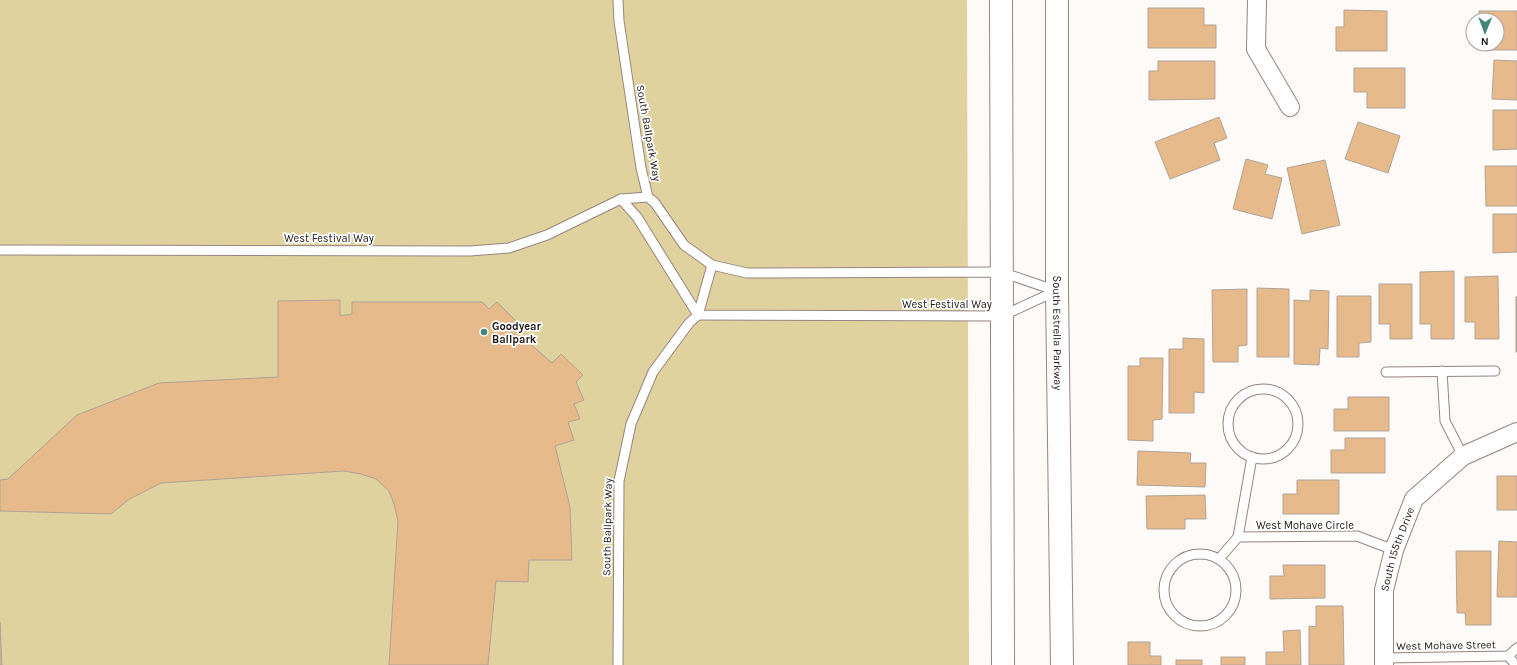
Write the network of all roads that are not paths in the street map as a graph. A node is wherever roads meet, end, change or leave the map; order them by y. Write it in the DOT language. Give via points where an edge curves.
graph roads {
  1 [pos="618,0"];
  2 [pos="1001,0"];
  3 [pos="1057,0"];
  4 [pos="1257,0"];
  5 [pos="1290,107"];
  6 [pos="648,197"];
  7 [pos="621,199"];
  8 [pos="0,250"];
  9 [pos="712,265"];
  10 [pos="1001,272"];
  11 [pos="1057,291"];
  12 [pos="698,315"];
  13 [pos="1002,316"];
  14 [pos="1495,370"];
  15 [pos="1442,371"];
  16 [pos="1386,372"];
  17 [pos="1517,432"];
  18 [pos="1463,456"];
  19 [pos="1252,458"];
  20 [pos="1238,537"];
  21 [pos="1394,550"];
  22 [pos="1219,559"];
  23 [pos="1517,648"];
  24 [pos="1508,656"];
  25 [pos="1384,662"];
  26 [pos="618,665"];
  27 [pos="1002,665"];
  28 [pos="1062,665"];
  29 [pos="1516,665"];
  1 -- 6 [label="lane, South Ballpark Way" via="618,21 641,168"];
  2 -- 10 [label="main road"];
  3 -- 11 [label="main road, South Estrella Parkway"];
  4 -- 5 [label="street" via="1256,49"];
  6 -- 7 [label="lane, West Festival Way"];
  6 -- 9 [label="lane, South Ballpark Way" via="656,203 684,244"];
  7 -- 8 [label="lane, West Festival Way" via="547,235 509,248 470,251"];
  7 -- 12 [label="lane" via="637,217"];
  9 -- 10 [label="lane" via="747,274"];
  9 -- 12 [label="lane, South Ballpark Way"];
  10 -- 11 [label="lane"];
  10 -- 13 [label="main road"];
  11 -- 13 [label="lane, West Festival Way"];
  11 -- 28 [label="main road, South Estrella Parkway"];
  12 -- 13 [label="lane, West Festival Way"];
  12 -- 26 [label="lane, South Ballpark Way" via="689,323 653,372 631,424 619,481"];
  13 -- 27 [label="main road"];
  14 -- 15 [label="lane"];
  15 -- 16 [label="lane"];
  15 -- 18 [label="lane" via="1445,421"];
  17 -- 18 [label="street, South 155th Drive"];
  18 -- 21 [label="street, South 155th Drive" via="1414,499"];
  19 -- 19 [label="lane" via="1275,457 1286,451 1298,431 1294,408 1287,398 1278,392 1267,390 1250,393 1236,402 1231,412 1229,428 1234,444"];
  19 -- 20 [label="lane, West Mohave Circle"];
  20 -- 21 [label="lane, West Mohave Circle" via="1357,536"];
  20 -- 22 [label="lane"];
  21 -- 25 [label="street, South 155th Drive" via="1384,590"];
  22 -- 22 [label="lane" via="1208,554 1195,554 1183,557 1174,564 1163,586 1166,603 1176,618 1187,624 1210,625 1230,611 1234,600 1235,583 1228,567"];
  23 -- 24 [label="lane, West Mohave Street"];
  24 -- 25 [label="lane, West Mohave Street"];
  24 -- 29 [label="lane, West Mohave Street"];
}
